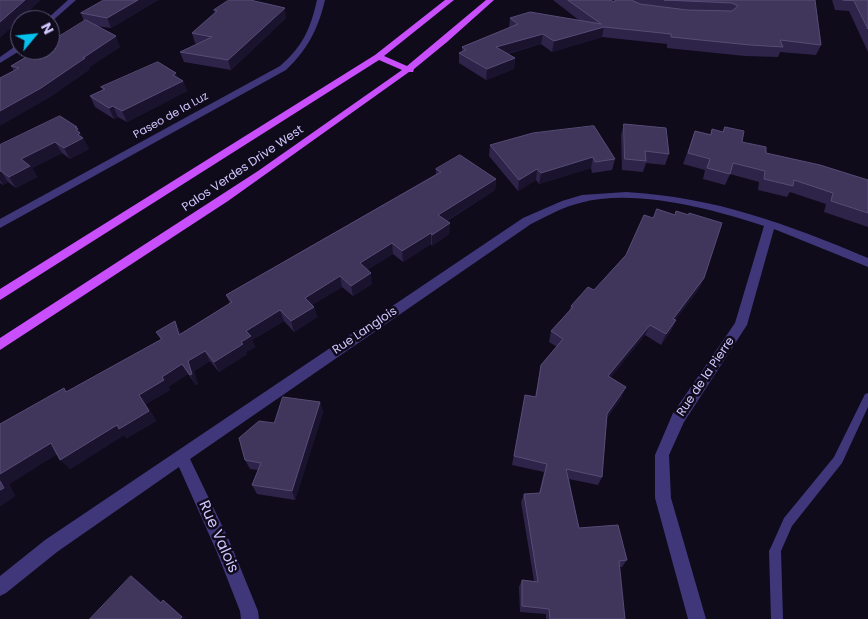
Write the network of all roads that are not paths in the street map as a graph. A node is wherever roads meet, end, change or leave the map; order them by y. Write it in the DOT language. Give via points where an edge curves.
graph roads {
  1 [pos="72,0"];
  2 [pos="321,0"];
  3 [pos="450,0"];
  4 [pos="490,0"];
  5 [pos="60,11"];
  6 [pos="378,57"];
  7 [pos="410,70"];
  8 [pos="0,224"];
  9 [pos="770,224"];
  10 [pos="868,263"];
  11 [pos="0,295"];
  12 [pos="0,344"];
  13 [pos="868,397"];
  14 [pos="181,456"];
  15 [pos="0,587"];
  16 [pos="250,619"];
  17 [pos="697,619"];
  18 [pos="776,619"];
  1 -- 5 [label="street"];
  2 -- 8 [label="street, Paseo de la Luz" via="313,32 297,56 283,68"];
  3 -- 6 [label="main road, Palos Verdes Drive West"];
  4 -- 7 [label="main road, Palos Verdes Drive West"];
  6 -- 7 [label="main road"];
  6 -- 11 [label="main road, Palos Verdes Drive West"];
  7 -- 12 [label="main road, Palos Verdes Drive West" via="210,210"];
  9 -- 10 [label="street, Rue Langlois"];
  9 -- 14 [label="street, Rue Langlois" via="684,200 641,196 590,198 561,205 527,221"];
  9 -- 17 [label="street, Rue de la Pierre" via="741,324 678,418 662,455 663,498"];
  13 -- 18 [label="lane" via="838,460 788,522 775,551"];
  14 -- 15 [label="street, Rue Langlois" via="51,546"];
  14 -- 16 [label="street, Rue Valois" via="223,546"];
}
